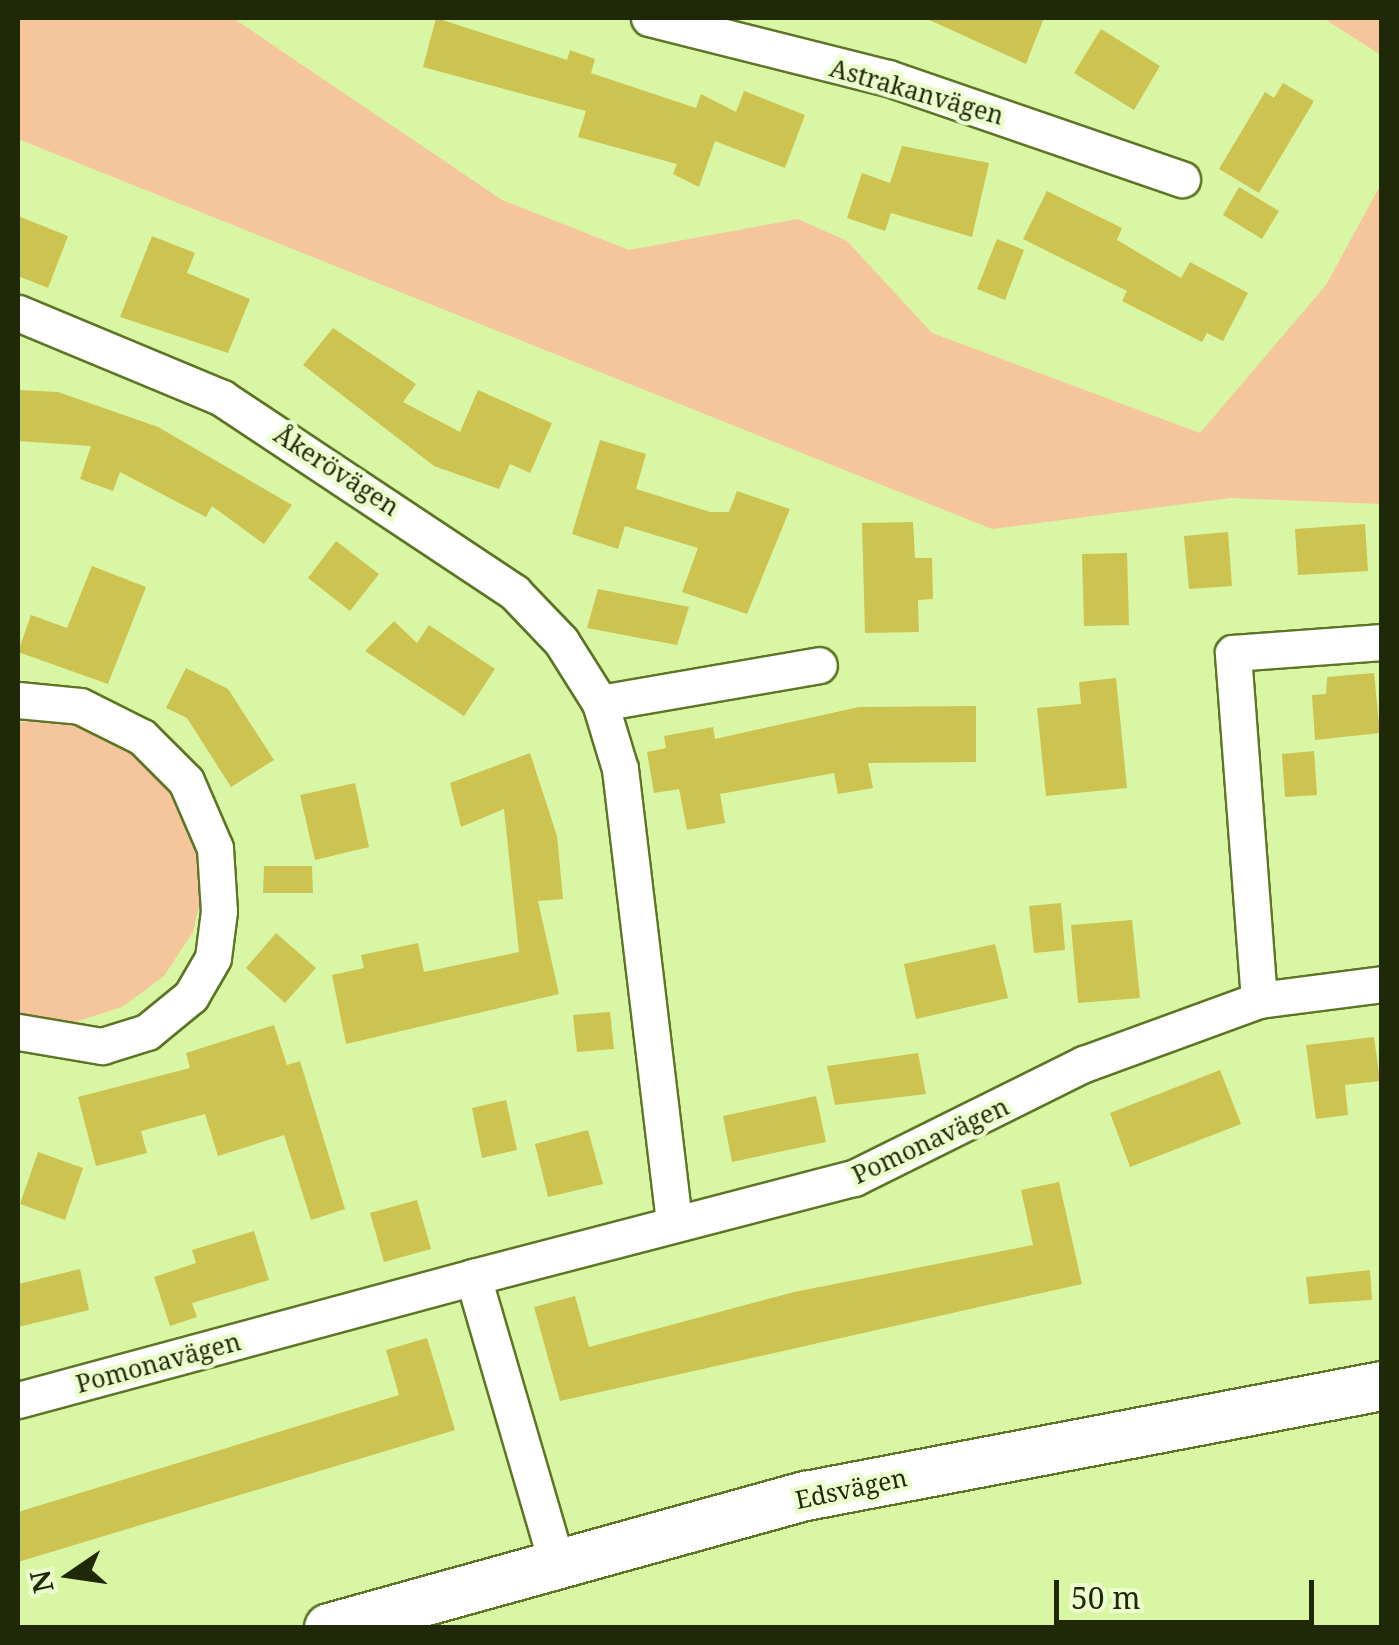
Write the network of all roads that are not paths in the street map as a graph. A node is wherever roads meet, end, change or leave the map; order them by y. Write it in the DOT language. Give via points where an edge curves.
graph roads {
  1 [pos="649,18"];
  2 [pos="1182,179"];
  3 [pos="18,314"];
  4 [pos="1382,642"];
  5 [pos="818,665"];
  6 [pos="18,700"];
  7 [pos="600,703"];
  8 [pos="1382,984"];
  9 [pos="1259,1000"];
  10 [pos="18,1032"];
  11 [pos="674,1219"];
  12 [pos="472,1277"];
  13 [pos="1382,1386"];
  14 [pos="18,1400"];
  15 [pos="556,1560"];
  16 [pos="329,1628"];
  1 -- 2 [label="street, Astrakanvägen" via="888,78"];
  3 -- 7 [label="street, Åkerövägen" via="222,398 401,511 514,592"];
  4 -- 9 [label="street" via="1234,653"];
  5 -- 7 [label="street"];
  6 -- 10 [label="street" via="80,706 142,738 186,781 216,848 219,911 213,958 192,996 147,1032 102,1046"];
  7 -- 11 [label="street, Åkerövägen" via="643,912"];
  8 -- 9 [label="street, Pomonavägen"];
  9 -- 11 [label="street, Pomonavägen" via="1084,1064 854,1178"];
  11 -- 12 [label="street, Pomonavägen"];
  12 -- 14 [label="street, Pomonavägen"];
  12 -- 15 [label="street"];
  13 -- 15 [label="street, Edsvägen" via="806,1496"];
  15 -- 16 [label="street, Edsvägen"];
}
